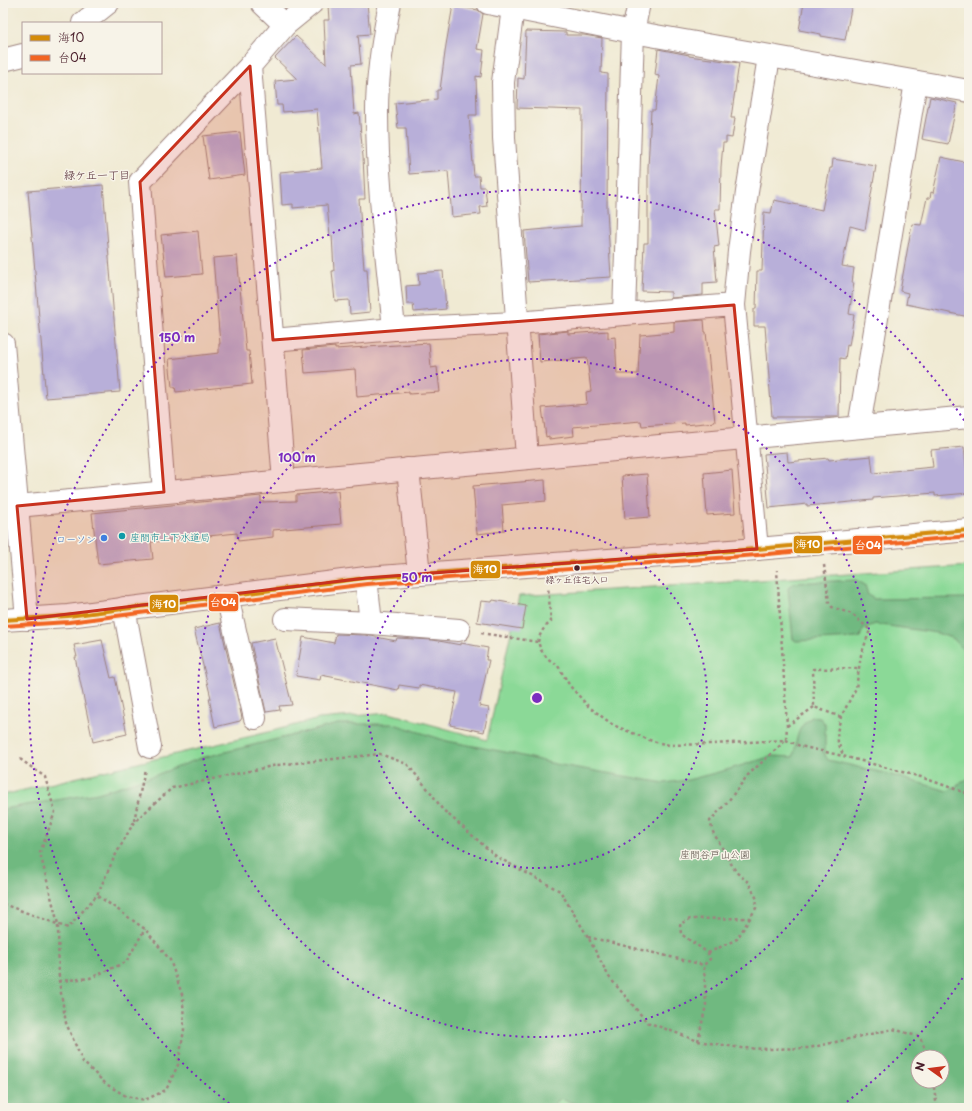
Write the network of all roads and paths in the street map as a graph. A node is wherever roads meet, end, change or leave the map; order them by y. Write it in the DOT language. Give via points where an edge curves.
graph roads {
  1 [pos="108,3"];
  2 [pos="262,3"];
  3 [pos="312,3"];
  4 [pos="390,3"];
  5 [pos="488,3"];
  6 [pos="639,3"];
  7 [pos="513,8"];
  8 [pos="84,22"];
  9 [pos="285,25"];
  10 [pos="633,32"];
  11 [pos="22,55"];
  12 [pos="769,57"];
  13 [pos="3,60"];
  14 [pos="250,66"];
  15 [pos="916,82"];
  16 [pos="969,91"];
  17 [pos="734,305"];
  18 [pos="624,314"];
  19 [pos="516,323"];
  20 [pos="394,329"];
  21 [pos="273,340"];
  22 [pos="3,344"];
  23 [pos="969,417"];
  24 [pos="859,427"];
  25 [pos="746,437"];
  26 [pos="527,458"];
  27 [pos="408,469"];
  28 [pos="284,481"];
  29 [pos="164,492"];
  30 [pos="17,506"];
  31 [pos="969,530"];
  32 [pos="757,549"];
  33 [pos="824,564"];
  34 [pos="777,568"];
  35 [pos="419,574"];
  36 [pos="366,578"];
  37 [pos="548,583"];
  38 [pos="227,596"];
  39 [pos="124,608"];
  40 [pos="27,619"];
  41 [pos="285,619"];
  42 [pos="3,620"];
  43 [pos="371,623"];
  44 [pos="459,630"];
  45 [pos="538,642"];
  46 [pos="859,668"];
  47 [pos="814,707"];
  48 [pos="841,717"];
  49 [pos="255,718"];
  50 [pos="786,726"];
  51 [pos="786,740"];
  52 [pos="150,747"];
  53 [pos="843,756"];
  54 [pos="20,759"];
  55 [pos="969,794"];
  56 [pos="134,822"];
  57 [pos="97,895"];
  58 [pos="3,904"];
  59 [pos="750,918"];
  60 [pos="58,924"];
  61 [pos="145,929"];
  62 [pos="588,937"];
  63 [pos="708,953"];
  64 [pos="704,965"];
  65 [pos="59,981"];
  66 [pos="698,1041"];
  67 [pos="925,1049"];
  68 [pos="934,1089"];
  69 [pos="937,1108"];
  1 -- 8 [label="street"];
  2 -- 9 [label="street"];
  3 -- 9 [label="street"];
  4 -- 20 [label="street" via="382,42 377,110 379,169"];
  5 -- 7 [label="street"];
  6 -- 10 [label="street"];
  7 -- 10 [label="street"];
  7 -- 19 [label="street" via="503,82 504,138"];
  9 -- 14 [label="street"];
  10 -- 12 [label="street"];
  10 -- 18 [label="street"];
  11 -- 13 [label="street"];
  12 -- 15 [label="street"];
  12 -- 17 [label="street" via="746,199"];
  14 -- 21 [label="street"];
  14 -- 29 [label="street" via="140,182"];
  15 -- 16 [label="street"];
  15 -- 24 [label="street"];
  17 -- 18 [label="street"];
  17 -- 25 [label="street"];
  18 -- 19 [label="street"];
  19 -- 20 [label="street"];
  19 -- 26 [label="street"];
  20 -- 21 [label="street"];
  21 -- 28 [label="street"];
  22 -- 30 [label="street"];
  23 -- 24 [label="street"];
  24 -- 25 [label="street"];
  25 -- 26 [label="street"];
  25 -- 32 [label="street"];
  26 -- 27 [label="street"];
  27 -- 28 [label="street"];
  27 -- 35 [label="street"];
  28 -- 29 [label="street"];
  29 -- 30 [label="street"];
  30 -- 40 [label="street"];
  31 -- 32 [label="street"];
  32 -- 35 [label="street"];
  33 -- 46 [label="path" via="829,602 832,607 852,614 870,630"];
  34 -- 50 [label="path"];
  35 -- 36 [label="street"];
  36 -- 38 [label="street"];
  36 -- 43 [label="street"];
  37 -- 45 [label="path" via="551,622 545,626"];
  38 -- 39 [label="street"];
  38 -- 49 [label="street"];
  39 -- 40 [label="street"];
  39 -- 52 [label="street"];
  40 -- 42 [label="street"];
  41 -- 43 [label="street"];
  43 -- 44 [label="street"];
  44 -- 45 [label="path"];
  45 -- 51 [label="path" via="547,658 558,666 570,686 588,706 613,725 652,741 669,745"];
  46 -- 47 [label="path" via="813,670"];
  46 -- 48 [label="path" via="856,688"];
  47 -- 48 [label="path"];
  47 -- 50 [label="path"];
  48 -- 53 [label="path" via="837,732"];
  50 -- 51 [label="path"];
  51 -- 53 [label="path"];
  51 -- 59 [label="path" via="748,775 710,821 713,832 736,872 748,882 757,899 756,908"];
  52 -- 56 [label="path"];
  53 -- 55 [label="path"];
  54 -- 60 [label="path" via="45,777 55,812 40,854"];
  56 -- 57 [label="path"];
  56 -- 62 [label="path" via="172,788 277,765 380,754 407,764 442,809 497,857 560,891"];
  57 -- 60 [label="path" via="68,928"];
  57 -- 61 [label="path"];
  58 -- 60 [label="path"];
  59 -- 63 [label="path" via="738,939"];
  59 -- 63 [label="path" via="690,919 680,924 681,934"];
  60 -- 65 [label="path"];
  61 -- 65 [label="path" via="126,962 90,978"];
  61 -- 65 [label="path" via="170,960 183,997 184,1030 178,1065 166,1090 146,1100 126,1096 106,1084 83,1062 66,1023"];
  62 -- 64 [label="path"];
  62 -- 66 [label="path" via="609,977 647,1022"];
  63 -- 64 [label="path" via="710,959"];
  64 -- 66 [label="path" via="706,1005"];
  66 -- 67 [label="path" via="768,1050 809,1048 893,1029 920,1037"];
  68 -- 69 [label="path"];
}
